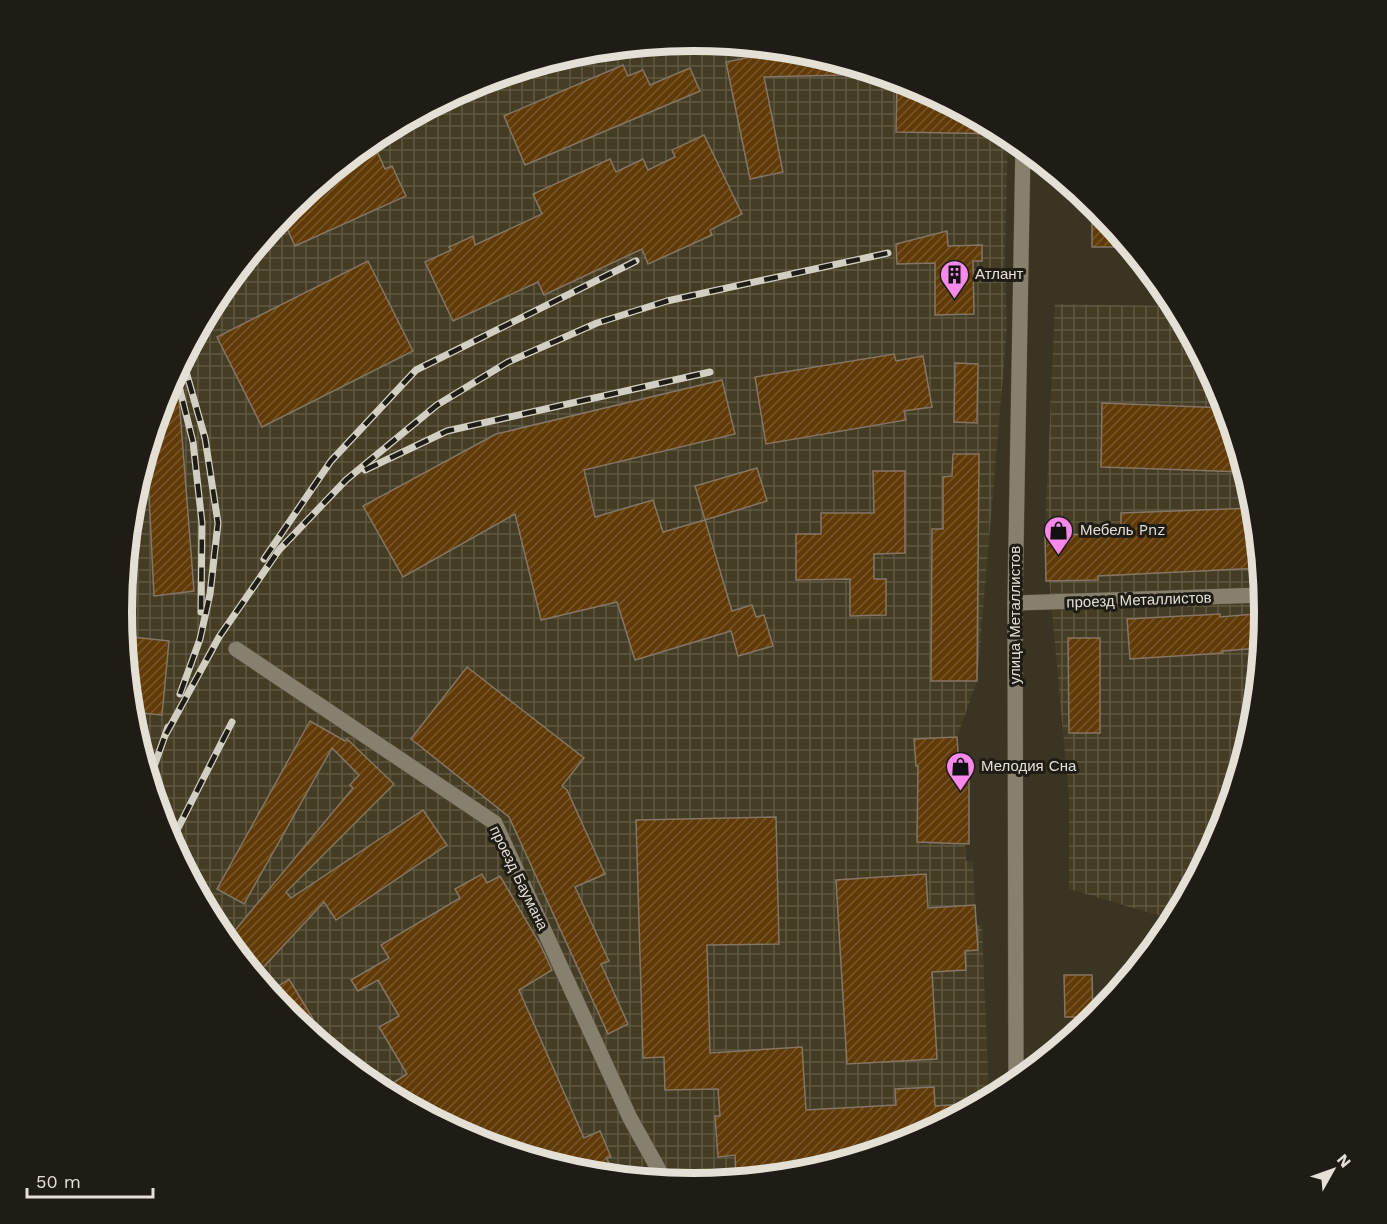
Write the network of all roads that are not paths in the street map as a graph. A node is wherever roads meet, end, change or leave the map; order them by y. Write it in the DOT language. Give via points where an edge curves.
graph roads {
  1 [pos="1023,158"];
  2 [pos="1254,595"];
  3 [pos="1015,603"];
  4 [pos="236,649"];
  5 [pos="1016,1070"];
  6 [pos="660,1172"];
  1 -- 3 [label="street, улица Металлистов"];
  2 -- 3 [label="street, проезд Металлистов"];
  3 -- 5 [label="street, улица Металлистов"];
  4 -- 6 [label="street, проезд Баумана" via="495,824 630,1118"];
}
